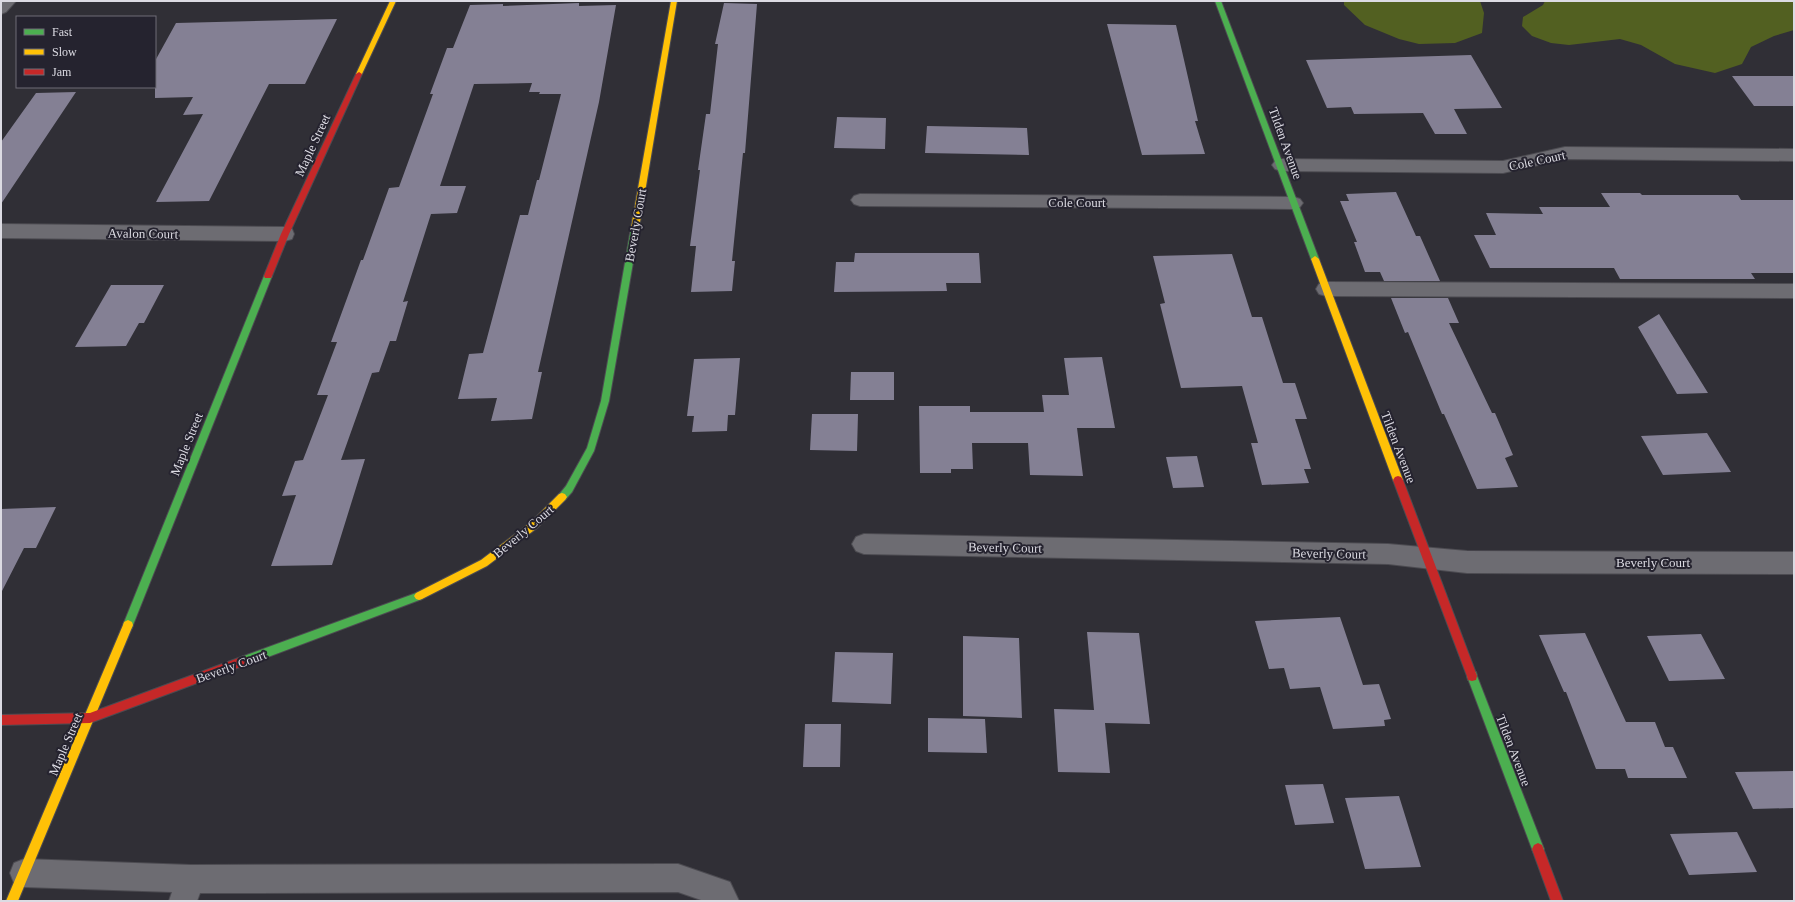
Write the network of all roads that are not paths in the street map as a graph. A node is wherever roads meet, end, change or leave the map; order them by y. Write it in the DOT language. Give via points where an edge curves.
graph roads {
  1 [pos="8,1"];
  2 [pos="393,1"];
  3 [pos="674,1"];
  4 [pos="1218,1"];
  5 [pos="1,9"];
  6 [pos="1794,155"];
  7 [pos="1281,165"];
  8 [pos="860,200"];
  9 [pos="1294,203"];
  10 [pos="1,231"];
  11 [pos="286,234"];
  12 [pos="1326,288"];
  13 [pos="1794,291"];
  14 [pos="864,544"];
  15 [pos="1427,558"];
  16 [pos="1794,563"];
  17 [pos="90,718"];
  18 [pos="1,720"];
  19 [pos="24,873"];
  20 [pos="187,890"];
  21 [pos="12,901"];
  22 [pos="726,901"];
  23 [pos="1557,901"];
  1 -- 5 [label="street"];
  2 -- 11 [label="street, Maple Street"];
  3 -- 17 [label="street, Beverly Court" via="605,401 591,448 569,489 534,525 484,563 429,592"];
  4 -- 7 [label="street, Tilden Avenue"];
  6 -- 7 [label="street, Cole Court" via="1565,153 1551,154 1503,167"];
  7 -- 9 [label="street, Tilden Avenue"];
  8 -- 9 [label="street, Cole Court"];
  9 -- 12 [label="street, Tilden Avenue"];
  10 -- 11 [label="street, Avalon Court"];
  11 -- 17 [label="street, Maple Street"];
  12 -- 13 [label="street"];
  12 -- 15 [label="street, Tilden Avenue"];
  14 -- 15 [label="street, Beverly Court" via="1380,554"];
  15 -- 16 [label="street, Beverly Court" via="1467,562"];
  15 -- 23 [label="street, Tilden Avenue"];
  17 -- 18 [label="street, Beverly Court"];
  17 -- 19 [label="street, Maple Street"];
  19 -- 20 [label="street"];
  19 -- 21 [label="street, Maple Street"];
  20 -- 22 [label="street" via="678,878 720,892"];
}
